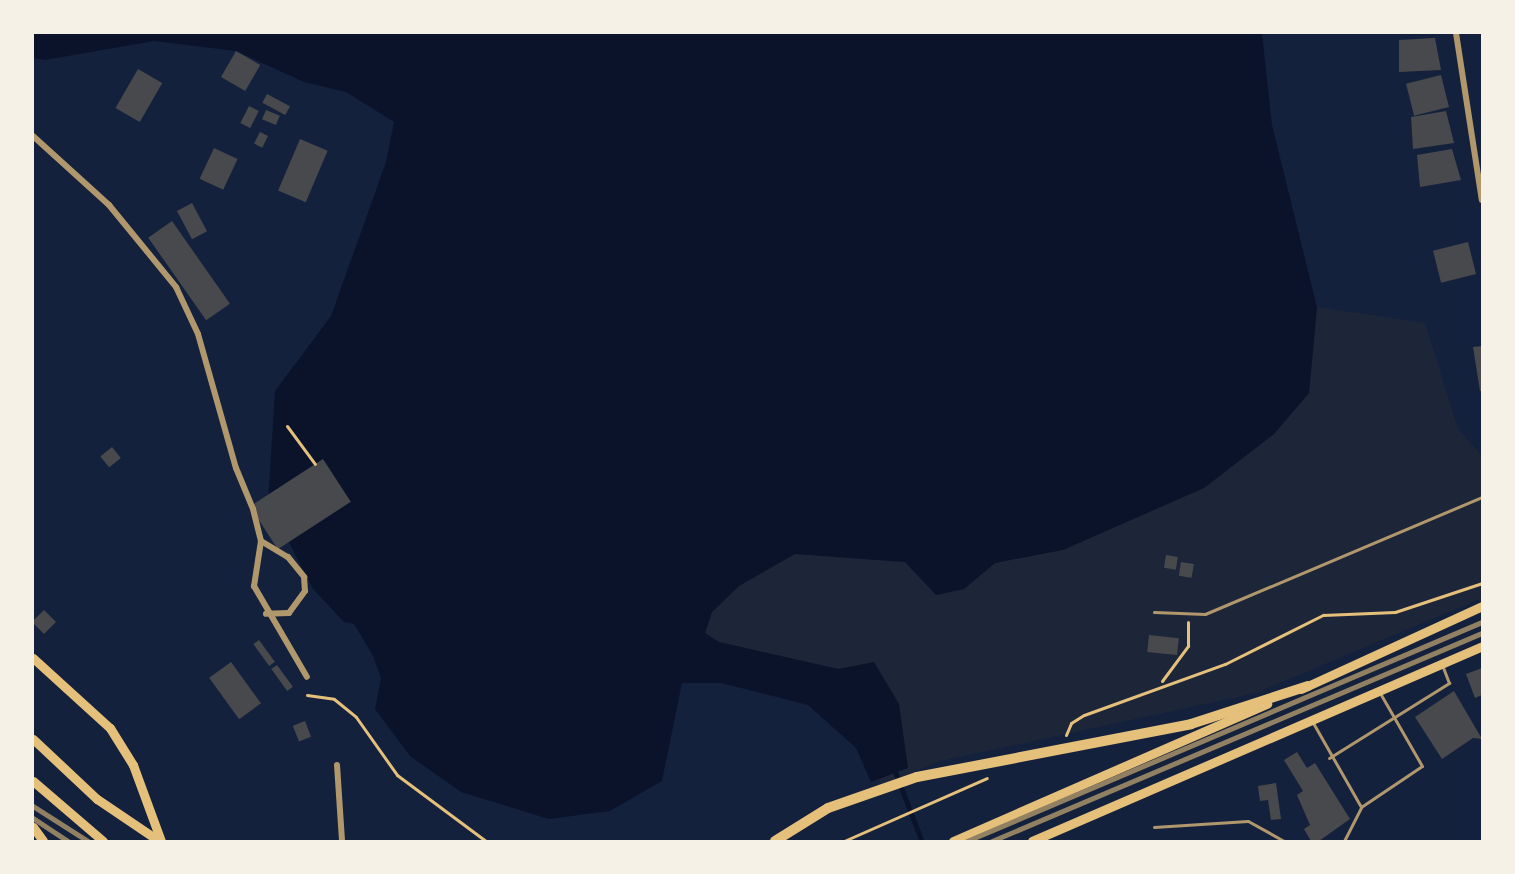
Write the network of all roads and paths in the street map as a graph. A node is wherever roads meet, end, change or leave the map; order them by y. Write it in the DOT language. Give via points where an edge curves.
graph roads {
  1 [pos="1456,33"];
  2 [pos="33,136"];
  3 [pos="1482,200"];
  4 [pos="287,426"];
  5 [pos="315,464"];
  6 [pos="1482,497"];
  7 [pos="261,541"];
  8 [pos="1482,583"];
  9 [pos="1482,606"];
  10 [pos="1154,612"];
  11 [pos="266,614"];
  12 [pos="1188,615"];
  13 [pos="1482,646"];
  14 [pos="33,658"];
  15 [pos="1442,663"];
  16 [pos="307,676"];
  17 [pos="1161,683"];
  18 [pos="1308,686"];
  19 [pos="1379,690"];
  20 [pos="307,695"];
  21 [pos="1390,718"];
  22 [pos="1312,720"];
  23 [pos="33,739"];
  24 [pos="1064,739"];
  25 [pos="1329,758"];
  26 [pos="337,765"];
  27 [pos="997,774"];
  28 [pos="33,781"];
  29 [pos="1361,807"];
  30 [pos="33,827"];
  31 [pos="1154,827"];
  32 [pos="43,841"];
  33 [pos="103,841"];
  34 [pos="160,841"];
  35 [pos="342,841"];
  36 [pos="486,841"];
  37 [pos="776,841"];
  38 [pos="844,841"];
  39 [pos="953,841"];
  40 [pos="1032,841"];
  41 [pos="1284,841"];
  42 [pos="1344,841"];
  1 -- 3 [label="street"];
  2 -- 7 [label="street" via="109,205 176,287 198,334"];
  4 -- 5 [label="path"];
  6 -- 12 [label="lane" via="1303,577 1205,614"];
  7 -- 11 [label="street" via="254,586"];
  7 -- 11 [label="street" via="288,557 304,577 305,591 289,613"];
  8 -- 17 [label="path" via="1395,612 1323,615 1225,664"];
  9 -- 18 [label="main road"];
  10 -- 12 [label="lane"];
  11 -- 16 [label="street"];
  12 -- 17 [label="path" via="1188,646"];
  13 -- 15 [label="main road"];
  14 -- 34 [label="main road" via="110,728 145,794"];
  15 -- 19 [label="main road"];
  15 -- 21 [label="lane" via="1449,684"];
  17 -- 24 [label="path" via="1147,695 1071,723"];
  18 -- 37 [label="highway" via="1191,723 917,777 828,808"];
  18 -- 39 [label="main road"];
  19 -- 21 [label="lane"];
  19 -- 22 [label="main road"];
  20 -- 36 [label="path" via="334,699 356,717 397,775"];
  21 -- 25 [label="lane"];
  21 -- 29 [label="lane" via="1422,766"];
  22 -- 25 [label="lane"];
  22 -- 40 [label="main road"];
  23 -- 34 [label="main road" via="97,799"];
  25 -- 29 [label="lane"];
  26 -- 35 [label="street"];
  27 -- 38 [label="path" via="941,794"];
  28 -- 33 [label="main road"];
  29 -- 42 [label="lane"];
  30 -- 32 [label="main road"];
  31 -- 41 [label="lane" via="1248,821"];
}
